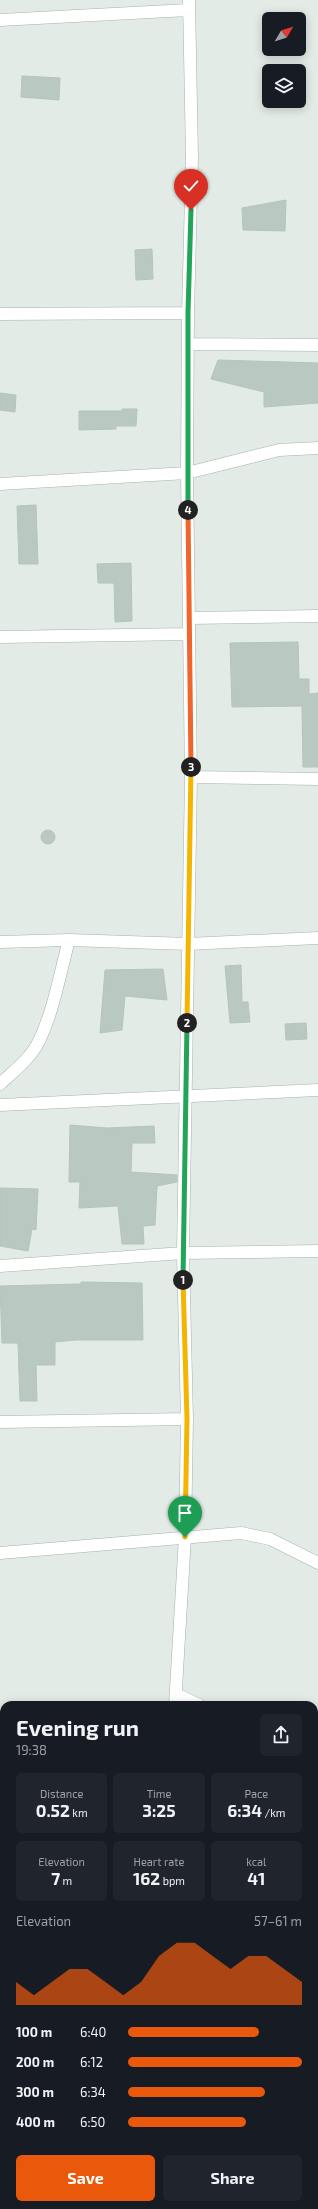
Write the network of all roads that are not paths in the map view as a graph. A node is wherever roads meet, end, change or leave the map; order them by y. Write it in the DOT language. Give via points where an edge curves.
graph roads {
  1 [pos="188,5"];
  2 [pos="0,20"];
  3 [pos="188,313"];
  4 [pos="0,314"];
  5 [pos="189,344"];
  6 [pos="318,344"];
  7 [pos="318,448"];
  8 [pos="187,473"];
  9 [pos="0,484"];
  10 [pos="318,616"];
  11 [pos="190,618"];
  12 [pos="189,634"];
  13 [pos="0,638"];
  14 [pos="191,777"];
  15 [pos="318,779"];
  16 [pos="318,938"];
  17 [pos="69,940"];
  18 [pos="0,942"];
  19 [pos="188,944"];
  20 [pos="0,1084"];
  21 [pos="318,1090"];
  22 [pos="186,1095"];
  23 [pos="0,1105"];
  24 [pos="318,1251"];
  25 [pos="182,1253"];
  26 [pos="0,1266"];
  27 [pos="187,1419"];
  28 [pos="0,1422"];
  29 [pos="185,1537"];
  30 [pos="0,1553"];
  31 [pos="318,1563"];
  32 [pos="176,1699"];
  1 -- 2 [label="street"];
  1 -- 3 [label="street" via="192,158"];
  3 -- 4 [label="street"];
  3 -- 5 [label="street"];
  5 -- 6 [label="street"];
  5 -- 8 [label="street"];
  7 -- 8 [label="street" via="279,450"];
  8 -- 9 [label="street"];
  8 -- 11 [label="street"];
  10 -- 11 [label="street"];
  11 -- 12 [label="street"];
  12 -- 13 [label="street"];
  12 -- 14 [label="street"];
  14 -- 15 [label="street"];
  14 -- 19 [label="street"];
  16 -- 19 [label="street"];
  17 -- 18 [label="street"];
  17 -- 19 [label="street"];
  17 -- 20 [label="street" via="39,1041 26,1059"];
  19 -- 22 [label="street"];
  21 -- 22 [label="street"];
  22 -- 23 [label="street"];
  22 -- 25 [label="street"];
  24 -- 25 [label="street"];
  25 -- 26 [label="street"];
  25 -- 27 [label="street"];
  27 -- 28 [label="street"];
  27 -- 29 [label="street"];
  29 -- 30 [label="street"];
  29 -- 31 [label="street" via="248,1534 270,1539"];
  29 -- 32 [label="street"];
}
